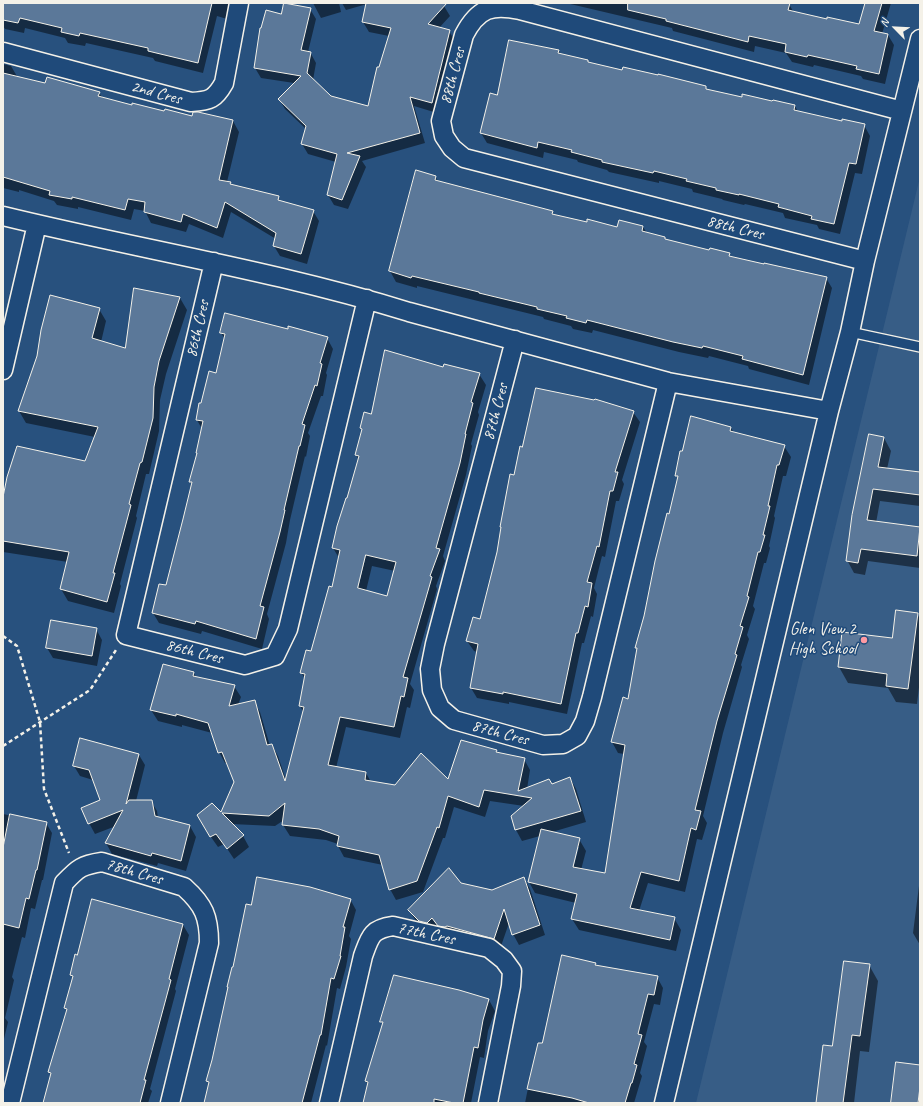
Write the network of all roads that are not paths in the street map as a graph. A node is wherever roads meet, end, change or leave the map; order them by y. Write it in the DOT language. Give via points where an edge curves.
graph roads {
  1 [pos="239,3"];
  2 [pos="920,39"];
  3 [pos="3,52"];
  4 [pos="902,111"];
  5 [pos="3,216"];
  6 [pos="37,224"];
  7 [pos="865,261"];
  8 [pos="214,262"];
  9 [pos="367,299"];
  10 [pos="850,332"];
  11 [pos="515,340"];
  12 [pos="920,347"];
  13 [pos="3,370"];
  14 [pos="668,382"];
  15 [pos="829,412"];
  16 [pos="10,1103"];
  17 [pos="170,1103"];
  18 [pos="329,1103"];
  19 [pos="488,1103"];
  20 [pos="664,1103"];
  1 -- 3 [label="street, 2nd Cres" via="224,82 218,94 205,101 191,102"];
  2 -- 4 [label="street"];
  4 -- 7 [label="street"];
  4 -- 7 [label="street, 88th Cres" via="502,7 487,10 470,23 464,35 441,121 444,136 452,148 464,158"];
  5 -- 6 [label="street"];
  6 -- 8 [label="street"];
  6 -- 13 [label="street"];
  7 -- 10 [label="street"];
  8 -- 9 [label="street"];
  8 -- 9 [label="street, 86th Cres" via="126,634 245,665 275,656 288,629"];
  9 -- 11 [label="street"];
  10 -- 12 [label="lane"];
  10 -- 15 [label="street"];
  11 -- 14 [label="street"];
  11 -- 14 [label="street, 87th Cres" via="430,669 432,690 440,708 454,720 543,745 563,744 577,736 585,721"];
  14 -- 15 [label="street"];
  15 -- 20 [label="street"];
  16 -- 17 [label="street, 78th Cres" via="64,883 76,870 88,864 102,862 184,887 195,896 209,926 209,943"];
  18 -- 19 [label="street, 77th Cres" via="363,956 370,936 381,928 393,926 489,948 504,960 512,971"];
}
